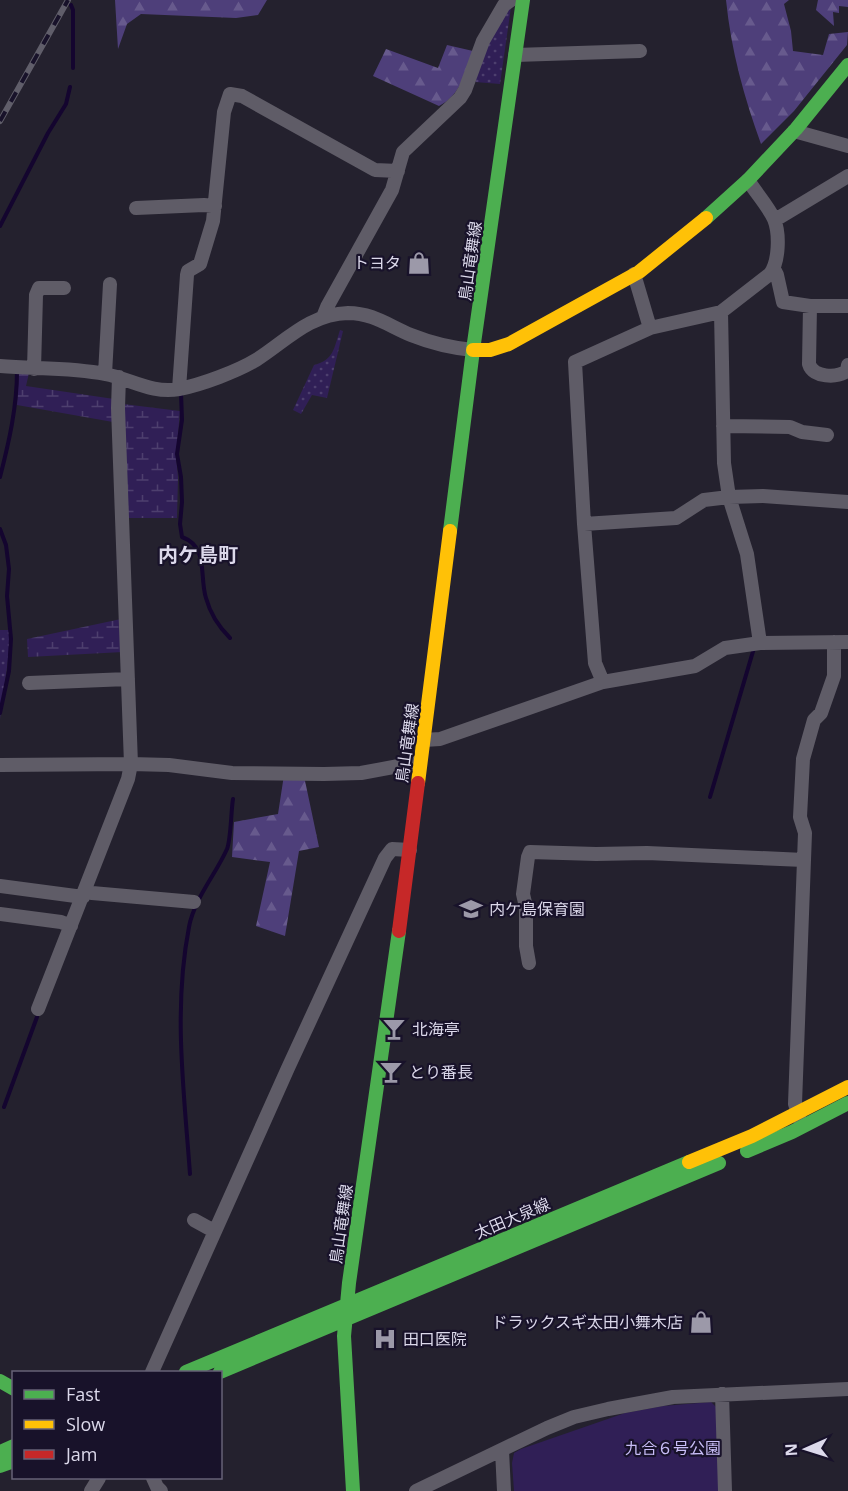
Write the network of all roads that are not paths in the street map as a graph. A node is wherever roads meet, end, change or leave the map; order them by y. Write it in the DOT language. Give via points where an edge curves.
graph roads {
  1 [pos="511,0"];
  2 [pos="515,0"];
  3 [pos="523,0"];
  4 [pos="640,51"];
  5 [pos="515,55"];
  6 [pos="848,64"];
  7 [pos="794,131"];
  8 [pos="848,146"];
  9 [pos="398,171"];
  10 [pos="848,176"];
  11 [pos="748,180"];
  12 [pos="215,206"];
  13 [pos="136,208"];
  14 [pos="775,220"];
  15 [pos="774,269"];
  16 [pos="634,274"];
  17 [pos="110,284"];
  18 [pos="64,288"];
  19 [pos="810,306"];
  20 [pos="848,306"];
  21 [pos="721,312"];
  22 [pos="323,317"];
  23 [pos="650,328"];
  24 [pos="473,350"];
  25 [pos="848,365"];
  26 [pos="0,366"];
  27 [pos="34,369"];
  28 [pos="105,374"];
  29 [pos="119,377"];
  30 [pos="179,389"];
  31 [pos="723,426"];
  32 [pos="826,435"];
  33 [pos="729,497"];
  34 [pos="848,502"];
  35 [pos="584,524"];
  36 [pos="841,642"];
  37 [pos="760,643"];
  38 [pos="128,679"];
  39 [pos="29,682"];
  40 [pos="603,682"];
  41 [pos="424,740"];
  42 [pos="420,762"];
  43 [pos="131,764"];
  44 [pos="0,765"];
  45 [pos="410,850"];
  46 [pos="804,860"];
  47 [pos="0,886"];
  48 [pos="84,894"];
  49 [pos="194,902"];
  50 [pos="0,914"];
  51 [pos="71,926"];
  52 [pos="530,963"];
  53 [pos="38,1009"];
  54 [pos="848,1087"];
  55 [pos="848,1103"];
  56 [pos="800,1119"];
  57 [pos="194,1220"];
  58 [pos="214,1231"];
  59 [pos="348,1305"];
  60 [pos="346,1321"];
  61 [pos="152,1371"];
  62 [pos="188,1371"];
  63 [pos="222,1371"];
  64 [pos="848,1389"];
  65 [pos="722,1394"];
  66 [pos="502,1450"];
  67 [pos="353,1491"];
  68 [pos="416,1491"];
  69 [pos="504,1491"];
  70 [pos="725,1491"];
  1 -- 9 [label="street" via="483,41 460,98 410,143"];
  2 -- 3 [label="street"];
  3 -- 5 [label="main road, 鳥山竜舞線"];
  4 -- 5 [label="street"];
  5 -- 24 [label="main road, 鳥山竜舞線"];
  6 -- 7 [label="main road"];
  7 -- 8 [label="street"];
  7 -- 11 [label="main road"];
  9 -- 12 [label="street" via="375,170 234,93 230,94 224,112"];
  9 -- 22 [label="street" via="392,190"];
  10 -- 14 [label="street"];
  11 -- 14 [label="street"];
  11 -- 16 [label="main road" via="696,227"];
  12 -- 13 [label="street"];
  12 -- 30 [label="street" via="200,264 187,275"];
  14 -- 15 [label="street"];
  15 -- 19 [label="street" via="783,302"];
  15 -- 21 [label="street"];
  16 -- 23 [label="street"];
  16 -- 24 [label="main road" via="509,344"];
  17 -- 28 [label="street"];
  18 -- 27 [label="street" via="39,288 36,295"];
  19 -- 20 [label="street"];
  19 -- 25 [label="street" via="811,371 840,375"];
  21 -- 23 [label="street"];
  21 -- 31 [label="street"];
  22 -- 24 [label="street" via="366,314 423,340"];
  22 -- 30 [label="street" via="300,327 255,360"];
  23 -- 35 [label="street" via="575,362"];
  24 -- 41 [label="main road, 鳥山竜舞線"];
  26 -- 27 [label="street"];
  27 -- 28 [label="street"];
  28 -- 29 [label="street"];
  29 -- 30 [label="street" via="157,391"];
  29 -- 38 [label="street"];
  31 -- 32 [label="street" via="790,427"];
  31 -- 33 [label="street"];
  33 -- 34 [label="street"];
  33 -- 35 [label="street" via="704,500 676,518"];
  33 -- 37 [label="street" via="747,554"];
  35 -- 40 [label="street" via="595,663"];
  36 -- 37 [label="street"];
  36 -- 46 [label="street" via="834,676 821,713 814,720 803,759 800,817 805,833"];
  37 -- 40 [label="street" via="725,648 694,666"];
  38 -- 39 [label="street"];
  38 -- 43 [label="street"];
  40 -- 41 [label="street" via="440,740"];
  41 -- 42 [label="main road, 鳥山竜舞線"];
  42 -- 43 [label="street" via="361,773 324,774 232,773"];
  42 -- 45 [label="main road, 鳥山竜舞線"];
  43 -- 44 [label="street"];
  43 -- 48 [label="street"];
  45 -- 58 [label="street" via="392,849 385,858"];
  45 -- 59 [label="main road, 鳥山竜舞線"];
  46 -- 52 [label="street" via="530,852 523,894"];
  46 -- 56 [label="street" via="795,1104"];
  47 -- 48 [label="street"];
  48 -- 49 [label="street"];
  48 -- 51 [label="street"];
  50 -- 51 [label="street"];
  51 -- 53 [label="street"];
  54 -- 56 [label="main road, 太田大泉線"];
  55 -- 56 [label="main road, 太田大泉線"];
  56 -- 59 [label="main road, 太田大泉線"];
  56 -- 60 [label="main road, 太田大泉線"];
  57 -- 58 [label="street"];
  58 -- 61 [label="street"];
  59 -- 60 [label="main road, 鳥山竜舞線"];
  59 -- 62 [label="main road, 太田大泉線"];
  60 -- 63 [label="main road, 太田大泉線"];
  60 -- 67 [label="main road, 鳥山竜舞線"];
  64 -- 65 [label="street"];
  65 -- 66 [label="street" via="673,1398 574,1417"];
  65 -- 70 [label="street"];
  66 -- 68 [label="street"];
  66 -- 69 [label="street"];
}
